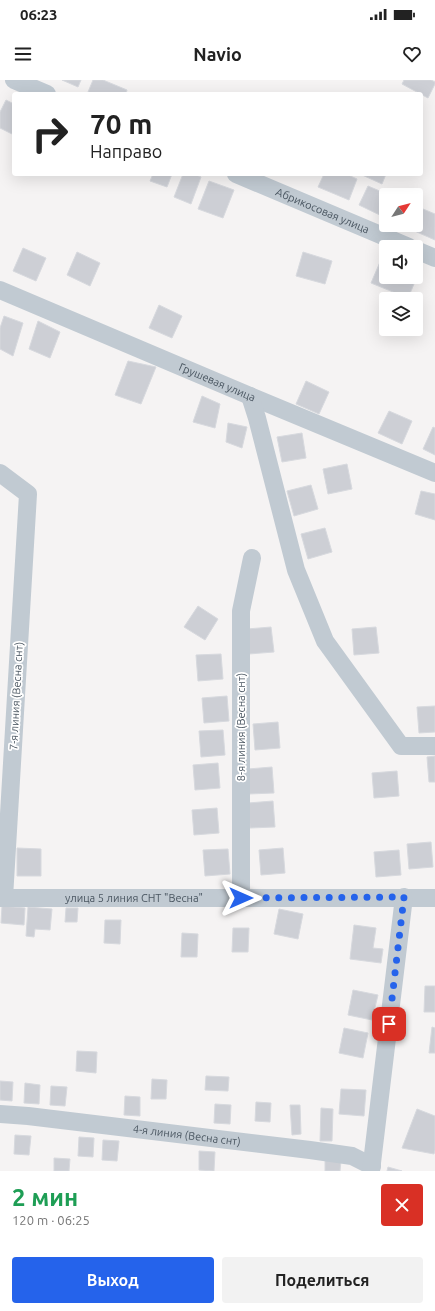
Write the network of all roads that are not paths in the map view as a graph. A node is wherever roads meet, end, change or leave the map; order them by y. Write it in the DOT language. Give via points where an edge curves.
graph roads {
  1 [pos="14,80"];
  2 [pos="42,92"];
  3 [pos="241,176"];
  4 [pos="392,240"];
  5 [pos="423,253"];
  6 [pos="435,258"];
  7 [pos="0,290"];
  8 [pos="250,396"];
  9 [pos="0,473"];
  10 [pos="435,473"];
  11 [pos="252,558"];
  12 [pos="435,746"];
  13 [pos="404,897"];
  14 [pos="2,898"];
  15 [pos="241,898"];
  16 [pos="435,898"];
  17 [pos="0,1114"];
  18 [pos="372,1168"];
  1 -- 2 [label="street"];
  3 -- 4 [label="street, Абрикосовая улица"];
  5 -- 6 [label="street"];
  7 -- 8 [label="street, Грушевая улица"];
  8 -- 10 [label="street, Грушевая улица"];
  8 -- 12 [label="street" via="296,570 325,641 401,746"];
  9 -- 14 [label="street, 7-я линия (Весна снт)" via="28,494"];
  11 -- 15 [label="street, 8-я линия (Весна снт)" via="241,611"];
  13 -- 15 [label="street, улица 5 линия СНТ \"Весна\""];
  13 -- 16 [label="street, улица 5 линия СНТ \"Весна\""];
  13 -- 18 [label="street"];
  14 -- 15 [label="street, улица 5 линия СНТ \"Весна\""];
  17 -- 18 [label="street, 4-я линия (Весна снт)" via="352,1156"];
}
